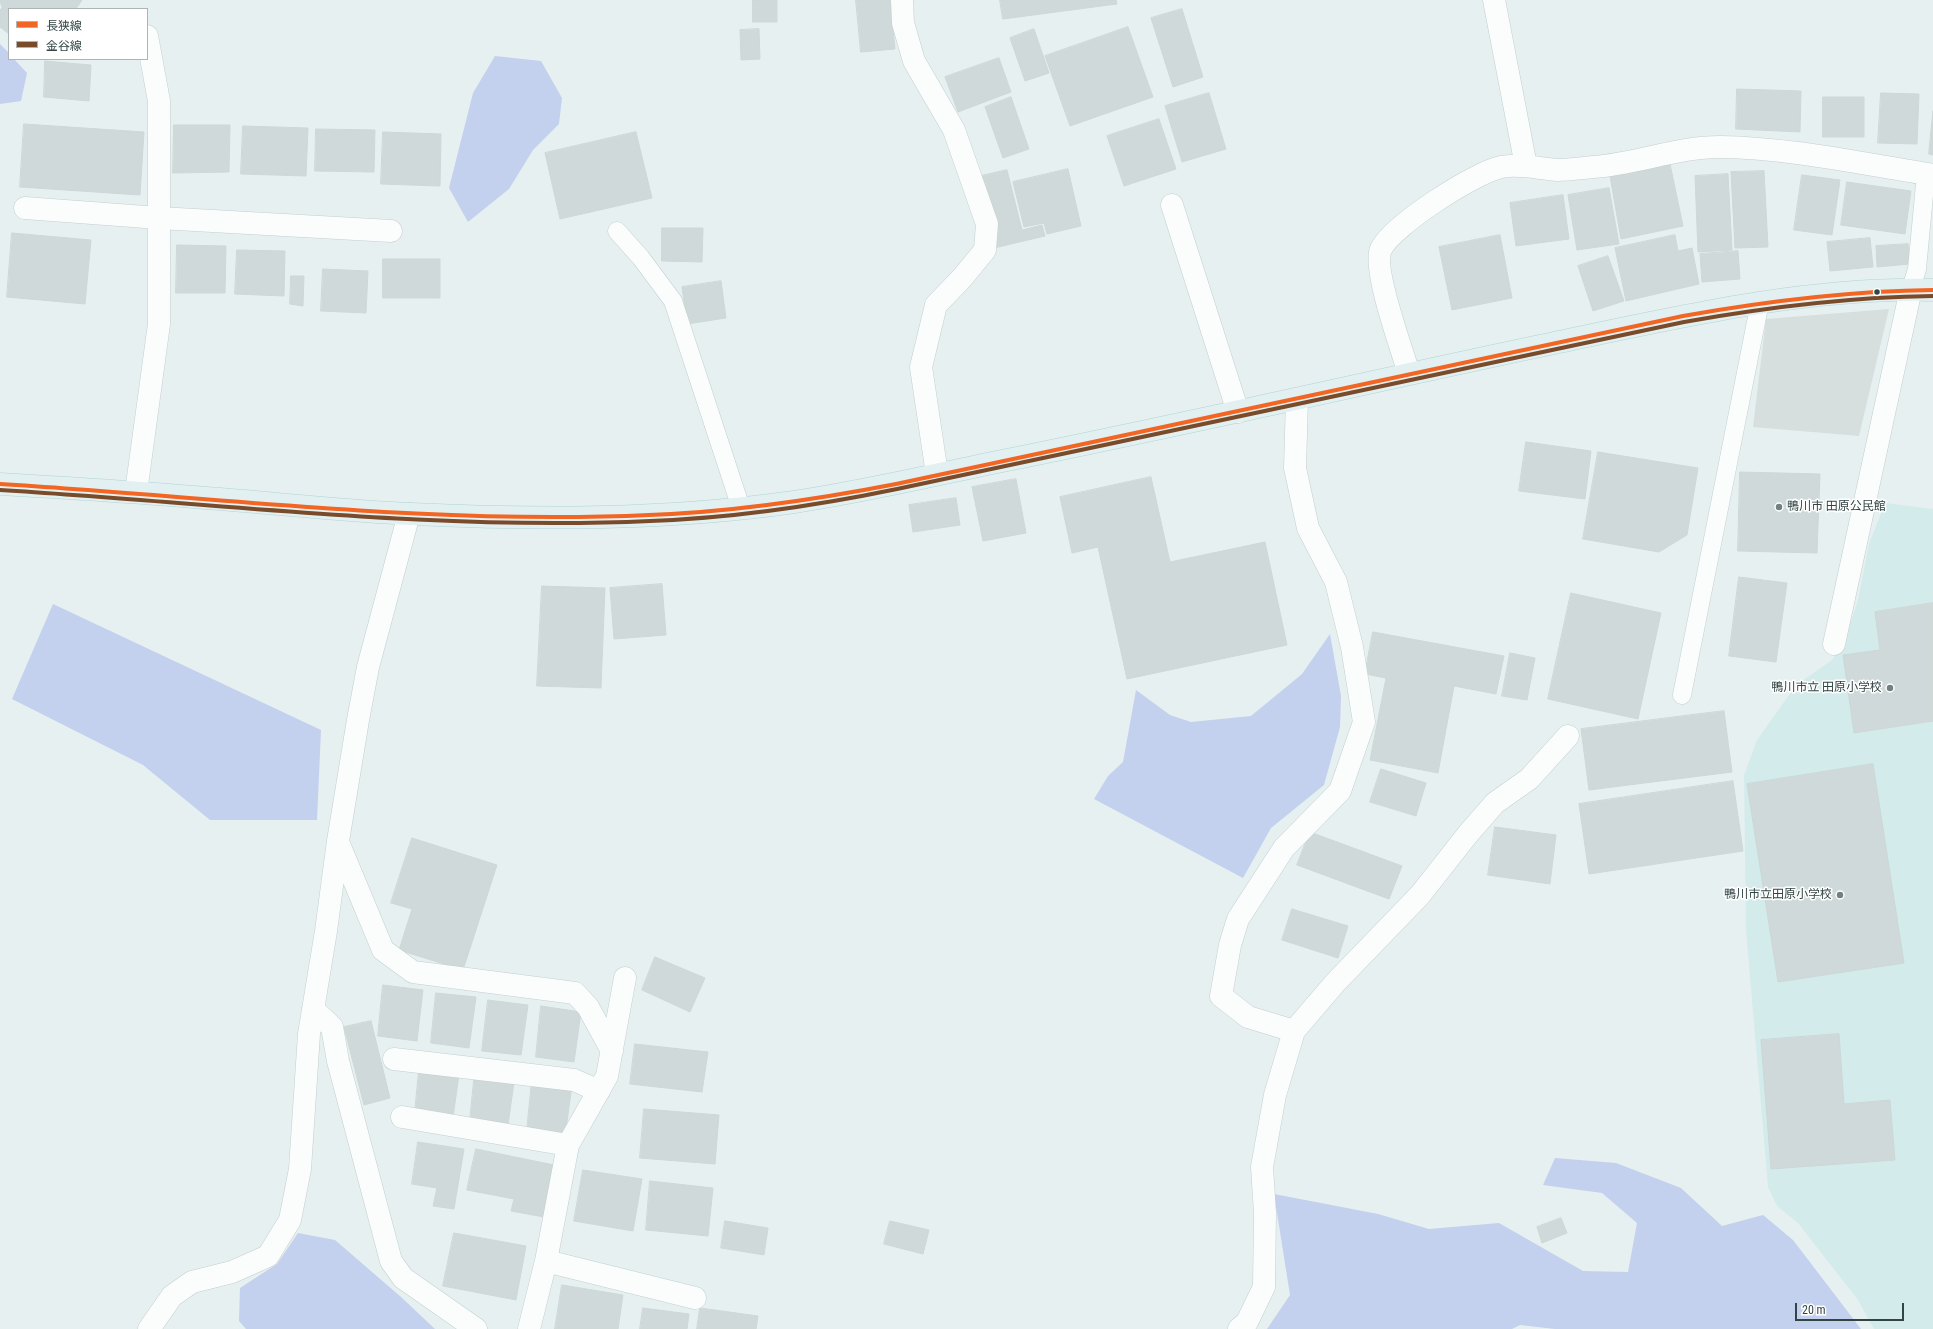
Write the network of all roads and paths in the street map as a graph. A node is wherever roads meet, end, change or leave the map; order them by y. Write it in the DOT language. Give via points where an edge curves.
graph roads {
  1 [pos="902,0"];
  2 [pos="1494,0"];
  3 [pos="148,41"];
  4 [pos="1526,166"];
  5 [pos="1930,175"];
  6 [pos="1172,205"];
  7 [pos="25,208"];
  8 [pos="159,218"];
  9 [pos="390,231"];
  10 [pos="617,231"];
  11 [pos="1910,290"];
  12 [pos="1933,290"];
  13 [pos="1760,302"];
  14 [pos="1409,373"];
  15 [pos="1297,399"];
  16 [pos="1238,412"];
  17 [pos="936,474"];
  18 [pos="0,484"];
  19 [pos="136,492"];
  20 [pos="741,508"];
  21 [pos="409,514"];
  22 [pos="1834,644"];
  23 [pos="1682,694"];
  24 [pos="1568,736"];
  25 [pos="338,841"];
  26 [pos="625,978"];
  27 [pos="313,1009"];
  28 [pos="1294,1031"];
  29 [pos="612,1051"];
  30 [pos="394,1059"];
  31 [pos="599,1091"];
  32 [pos="402,1117"];
  33 [pos="568,1145"];
  34 [pos="546,1261"];
  35 [pos="695,1298"];
  36 [pos="149,1329"];
  37 [pos="476,1329"];
  38 [pos="529,1329"];
  39 [pos="1239,1329"];
  1 -- 17 [label="street" via="903,24 914,61 954,130 987,224 985,250 936,305 921,367"];
  2 -- 4 [label="street"];
  3 -- 8 [label="street" via="159,101"];
  4 -- 5 [label="street" via="1559,170 1597,167 1681,150 1720,147 1820,157"];
  4 -- 14 [label="street" via="1500,167 1441,197 1398,228 1381,250 1380,275"];
  5 -- 11 [label="lane" via="1917,270"];
  6 -- 16 [label="street"];
  7 -- 8 [label="street"];
  8 -- 9 [label="street"];
  8 -- 19 [label="street" via="159,324"];
  10 -- 20 [label="lane" via="673,300"];
  11 -- 12 [label="main road"];
  11 -- 13 [label="main road" via="1835,292"];
  11 -- 22 [label="street"];
  13 -- 14 [label="main road"];
  13 -- 23 [label="lane"];
  14 -- 15 [label="main road"];
  15 -- 16 [label="main road"];
  15 -- 28 [label="street" via="1295,468 1308,528 1336,582 1352,647 1364,722 1340,791 1284,848 1238,919 1230,945 1221,996 1248,1017"];
  16 -- 17 [label="main road"];
  17 -- 20 [label="main road" via="793,502"];
  18 -- 19 [label="main road"];
  19 -- 21 [label="main road"];
  20 -- 21 [label="main road" via="639,517"];
  21 -- 25 [label="street" via="368,667"];
  24 -- 28 [label="street" via="1529,779 1495,803 1420,895 1335,983"];
  25 -- 27 [label="street"];
  25 -- 29 [label="street" via="383,950 413,972 575,993 588,1007"];
  26 -- 29 [label="street"];
  27 -- 36 [label="street" via="300,1168 290,1220 268,1256 232,1272 192,1282 172,1296"];
  27 -- 37 [label="street" via="332,1027 338,1061 391,1261 404,1278"];
  28 -- 39 [label="street" via="1275,1095 1262,1167 1265,1213 1264,1287 1247,1322"];
  29 -- 31 [label="street" via="607,1076"];
  30 -- 31 [label="street" via="574,1080"];
  31 -- 33 [label="street"];
  32 -- 33 [label="street"];
  33 -- 34 [label="street"];
  34 -- 35 [label="street"];
  34 -- 38 [label="street"];
}
